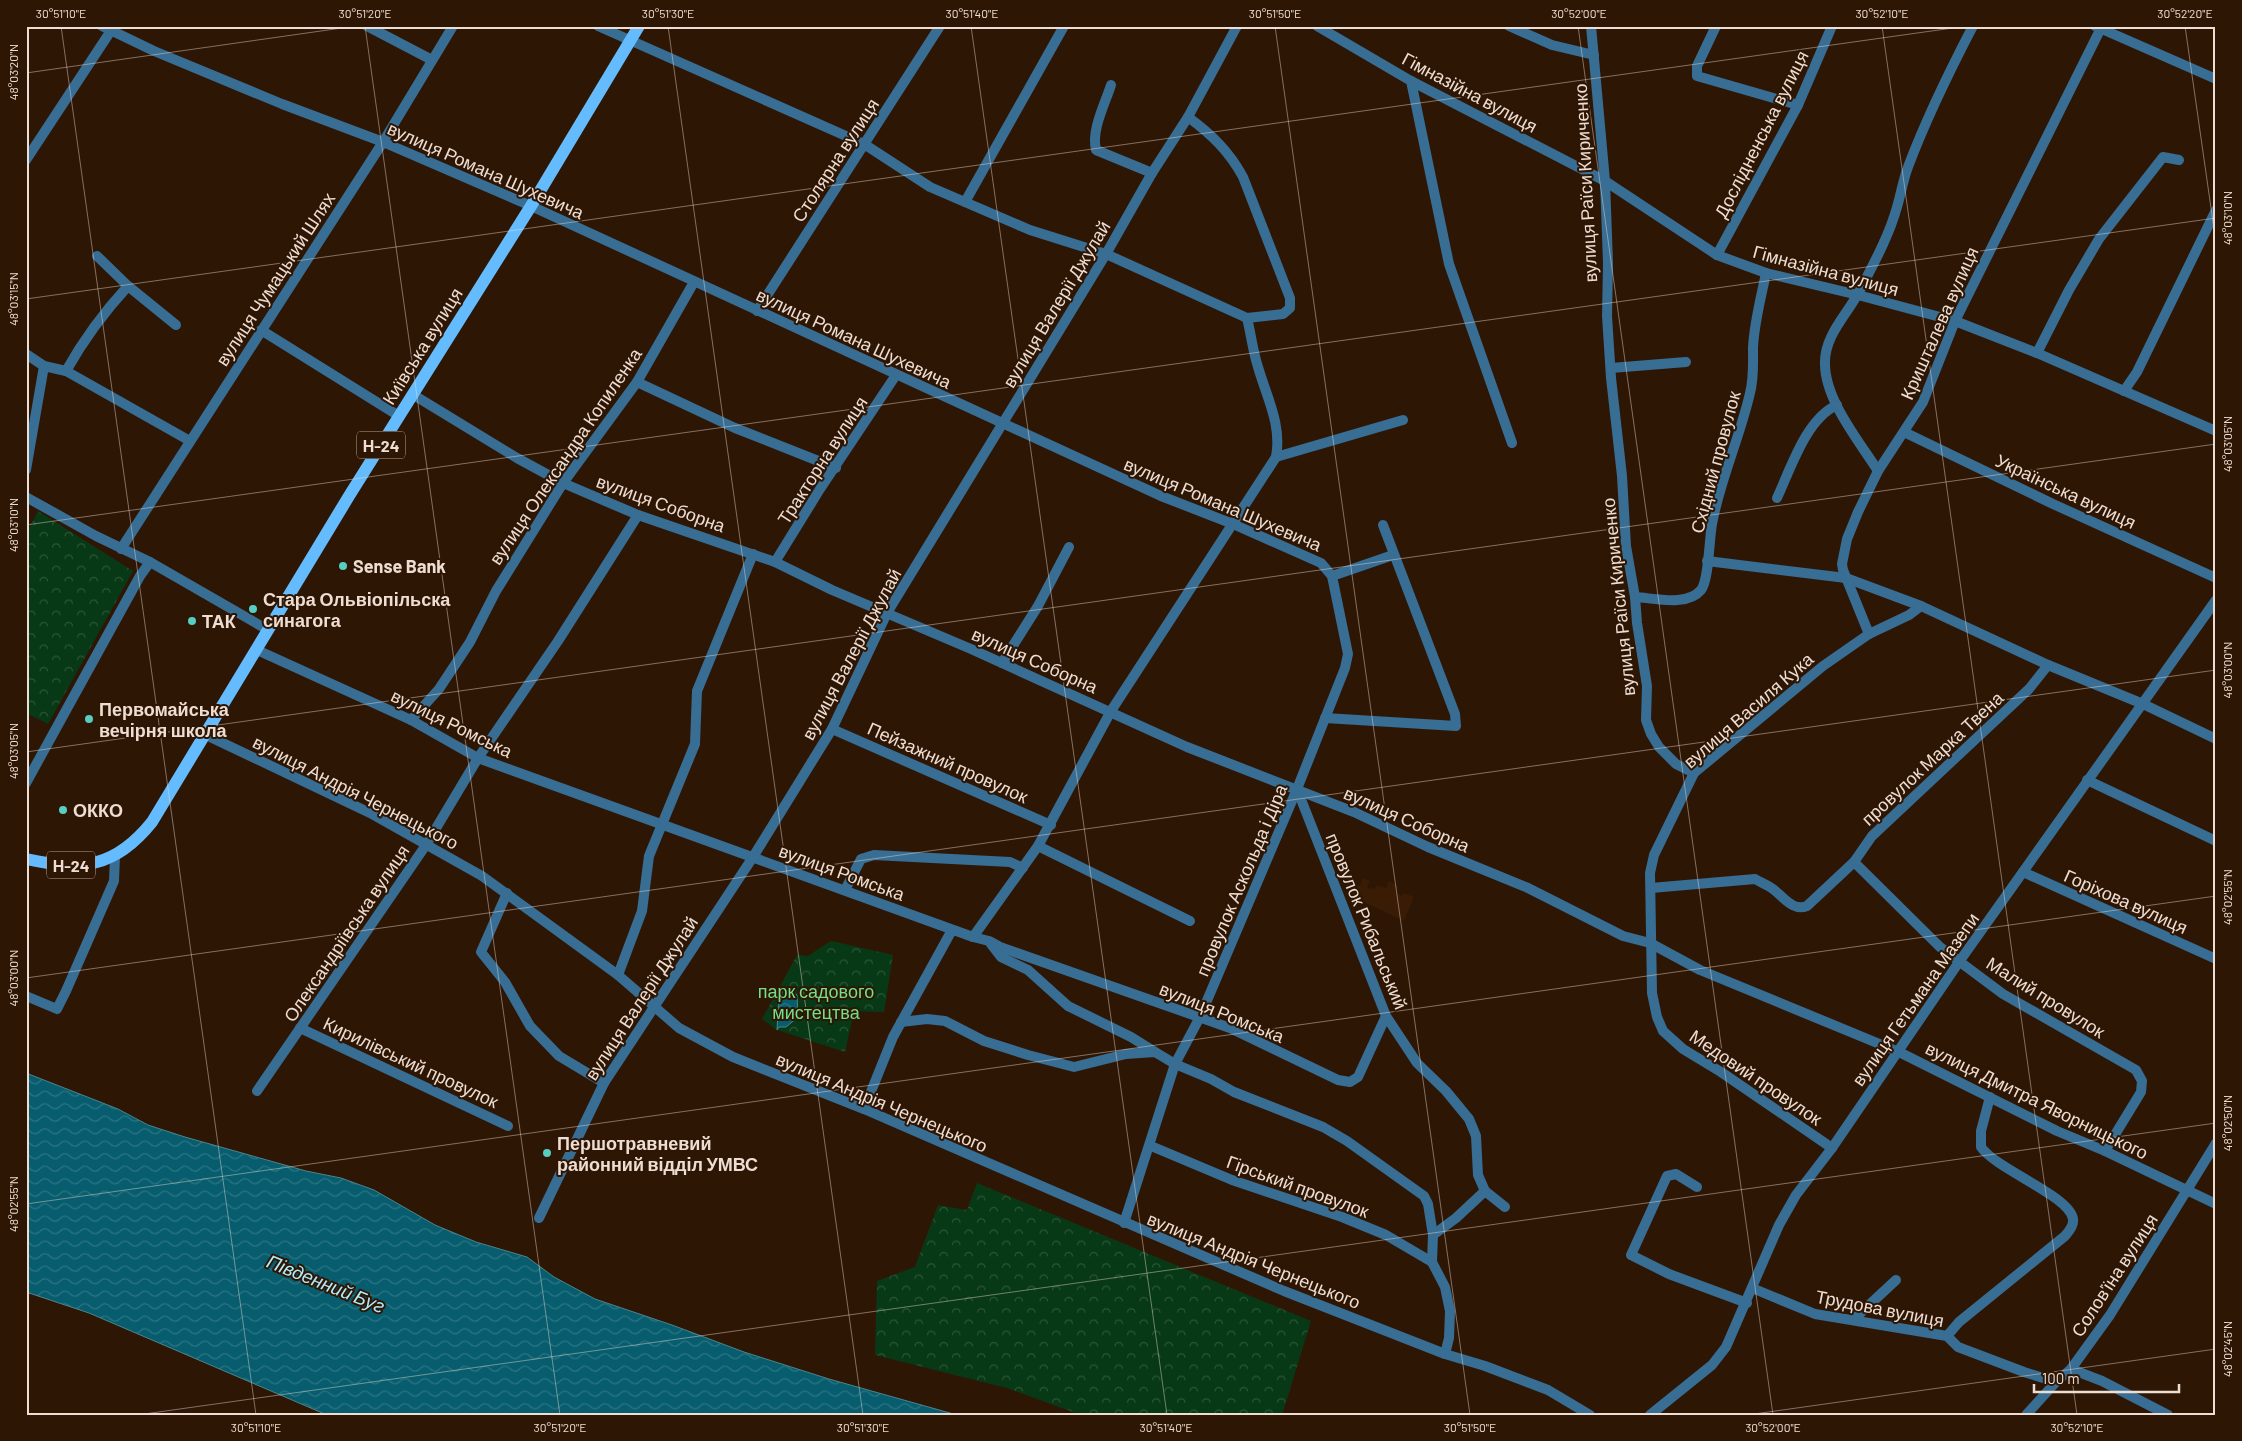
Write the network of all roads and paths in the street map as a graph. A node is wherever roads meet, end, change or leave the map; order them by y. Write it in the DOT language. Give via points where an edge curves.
graph roads {
  1 [pos="367,26"];
  2 [pos="453,26"];
  3 [pos="598,26"];
  4 [pos="639,26"];
  5 [pos="940,26"];
  6 [pos="1064,26"];
  7 [pos="1237,26"];
  8 [pos="1317,26"];
  9 [pos="1509,26"];
  10 [pos="1591,26"];
  11 [pos="1716,26"];
  12 [pos="1832,26"];
  13 [pos="1973,26"];
  14 [pos="2099,27"];
  15 [pos="109,28"];
  16 [pos="630,41"];
  17 [pos="1594,55"];
  18 [pos="432,60"];
  19 [pos="2216,79"];
  20 [pos="1411,81"];
  21 [pos="1112,85"];
  22 [pos="1798,105"];
  23 [pos="1188,117"];
  24 [pos="383,142"];
  25 [pos="864,144"];
  26 [pos="26,160"];
  27 [pos="2179,160"];
  28 [pos="1152,173"];
  29 [pos="1605,181"];
  30 [pos="965,202"];
  31 [pos="531,206"];
  32 [pos="2216,210"];
  33 [pos="1106,254"];
  34 [pos="1717,255"];
  35 [pos="97,256"];
  36 [pos="1766,273"];
  37 [pos="694,282"];
  38 [pos="128,286"];
  39 [pos="1858,295"];
  40 [pos="757,311"];
  41 [pos="1247,318"];
  42 [pos="1955,321"];
  43 [pos="176,325"];
  44 [pos="261,330"];
  45 [pos="2037,353"];
  46 [pos="26,354"];
  47 [pos="1686,362"];
  48 [pos="44,366"];
  49 [pos="1611,368"];
  50 [pos="66,371"];
  51 [pos="896,375"];
  52 [pos="637,382"];
  53 [pos="2124,391"];
  54 [pos="412,394"];
  55 [pos="1837,404"];
  56 [pos="399,416"];
  57 [pos="1403,420"];
  58 [pos="1002,423"];
  59 [pos="2216,431"];
  60 [pos="1904,432"];
  61 [pos="190,441"];
  62 [pos="1512,443"];
  63 [pos="1276,457"];
  64 [pos="836,468"];
  65 [pos="26,470"];
  66 [pos="1878,471"];
  67 [pos="563,483"];
  68 [pos="26,497"];
  69 [pos="1777,498"];
  70 [pos="638,514"];
  71 [pos="1233,524"];
  72 [pos="1383,524"];
  73 [pos="1068,547"];
  74 [pos="121,549"];
  75 [pos="753,554"];
  76 [pos="1393,556"];
  77 [pos="1707,561"];
  78 [pos="150,562"];
  79 [pos="775,562"];
  80 [pos="1332,576"];
  81 [pos="1846,578"];
  82 [pos="2216,578"];
  83 [pos="1635,597"];
  84 [pos="2216,600"];
  85 [pos="1921,606"];
  86 [pos="887,614"];
  87 [pos="268,630"];
  88 [pos="1869,634"];
  89 [pos="256,650"];
  90 [pos="1002,663"];
  91 [pos="2048,666"];
  92 [pos="2142,704"];
  93 [pos="1111,711"];
  94 [pos="1325,718"];
  95 [pos="411,720"];
  96 [pos="832,729"];
  97 [pos="206,734"];
  98 [pos="2216,739"];
  99 [pos="478,758"];
  100 [pos="1694,773"];
  101 [pos="2087,780"];
  102 [pos="26,783"];
  103 [pos="1297,789"];
  104 [pos="661,824"];
  105 [pos="1051,825"];
  106 [pos="2216,841"];
  107 [pos="426,845"];
  108 [pos="1038,846"];
  109 [pos="115,856"];
  110 [pos="753,857"];
  111 [pos="26,859"];
  112 [pos="1854,862"];
  113 [pos="1023,868"];
  114 [pos="2022,872"];
  115 [pos="1652,888"];
  116 [pos="845,890"];
  117 [pos="507,893"];
  118 [pos="1190,921"];
  119 [pos="952,930"];
  120 [pos="973,937"];
  121 [pos="989,941"];
  122 [pos="1650,943"];
  123 [pos="2216,959"];
  124 [pos="1959,962"];
  125 [pos="618,975"];
  126 [pos="26,996"];
  127 [pos="655,1005"];
  128 [pos="1386,1016"];
  129 [pos="1200,1018"];
  130 [pos="901,1022"];
  131 [pos="300,1028"];
  132 [pos="1155,1052"];
  133 [pos="1899,1052"];
  134 [pos="1175,1064"];
  135 [pos="604,1083"];
  136 [pos="257,1091"];
  137 [pos="1990,1097"];
  138 [pos="864,1109"];
  139 [pos="508,1126"];
  140 [pos="2216,1143"];
  141 [pos="1151,1146"];
  142 [pos="1832,1148"];
  143 [pos="2105,1151"];
  144 [pos="1697,1187"];
  145 [pos="2187,1190"];
  146 [pos="1484,1191"];
  147 [pos="2216,1204"];
  148 [pos="1505,1207"];
  149 [pos="539,1218"];
  150 [pos="1124,1224"];
  151 [pos="1433,1236"];
  152 [pos="1432,1262"];
  153 [pos="1896,1280"];
  154 [pos="1752,1288"];
  155 [pos="1747,1303"];
  156 [pos="1854,1319"];
  157 [pos="1947,1336"];
  158 [pos="1445,1354"];
  159 [pos="2071,1369"];
  160 [pos="2056,1382"];
  161 [pos="2166,1414"];
  162 [pos="1590,1415"];
  163 [pos="1650,1415"];
  164 [pos="2026,1415"];
  1 -- 18 [label="street"];
  2 -- 18 [label="street, вулиця Чумацький Шлях"];
  3 -- 16 [label="street"];
  4 -- 16 [label="main road, Київська вулиця / Н-24"];
  5 -- 25 [label="street, Столярна вулиця"];
  6 -- 30 [label="street"];
  7 -- 23 [label="street, вулиця Валерії Джулай"];
  8 -- 20 [label="street, Гімназійна вулиця"];
  9 -- 17 [label="street" via="1552,46"];
  10 -- 17 [label="street, вулиця Раїси Кириченко"];
  11 -- 22 [label="street" via="1697,66 1697,76"];
  12 -- 22 [label="street, Дослідненська вулиця"];
  13 -- 39 [label="street" via="1936,101 1908,168 1881,251"];
  14 -- 19 [label="street"];
  14 -- 42 [label="street, Кришталева вулиця"];
  15 -- 24 [label="street, вулиця Романа Шухевича" via="154,51"];
  15 -- 26 [label="street"];
  16 -- 25 [label="street"];
  16 -- 31 [label="main road, Київська вулиця / Н-24"];
  17 -- 29 [label="street, вулиця Раїси Кириченко"];
  18 -- 24 [label="street, вулиця Чумацький Шлях"];
  20 -- 29 [label="street, Гімназійна вулиця"];
  20 -- 62 [label="street" via="1449,264"];
  21 -- 28 [label="street" via="1097,128 1096,150"];
  22 -- 34 [label="street, Дослідненська вулиця"];
  23 -- 28 [label="street, вулиця Валерії Джулай"];
  23 -- 41 [label="street" via="1211,134 1233,158 1290,298 1290,308 1282,314"];
  24 -- 31 [label="street, вулиця Романа Шухевича"];
  24 -- 44 [label="street, вулиця Чумацький Шлях"];
  25 -- 30 [label="street" via="930,187"];
  25 -- 40 [label="street, Столярна вулиця"];
  27 -- 45 [label="street" via="2163,157 2099,239"];
  28 -- 33 [label="street, вулиця Валерії Джулай"];
  29 -- 34 [label="street, Гімназійна вулиця"];
  29 -- 49 [label="street, вулиця Раїси Кириченко"];
  30 -- 33 [label="street" via="1030,230"];
  31 -- 37 [label="street, вулиця Романа Шухевича"];
  31 -- 54 [label="main road, Київська вулиця / Н-24"];
  32 -- 53 [label="street" via="2137,372"];
  33 -- 41 [label="street"];
  33 -- 58 [label="street, вулиця Валерії Джулай"];
  34 -- 36 [label="street, Гімназійна вулиця"];
  35 -- 38 [label="street"];
  36 -- 39 [label="street, Гімназійна вулиця"];
  36 -- 77 [label="street, Східний провулок" via="1756,323 1750,392 1712,523"];
  37 -- 40 [label="street, вулиця Романа Шухевича"];
  37 -- 52 [label="street, вулиця Олександра Копиленка"];
  38 -- 43 [label="street"];
  38 -- 50 [label="street" via="104,311"];
  39 -- 42 [label="street, Гімназійна вулиця"];
  39 -- 55 [label="street" via="1827,344 1826,376"];
  40 -- 51 [label="street, вулиця Романа Шухевича"];
  41 -- 63 [label="street" via="1257,366 1277,422"];
  42 -- 45 [label="street, Гімназійна вулиця"];
  42 -- 60 [label="street, Кришталева вулиця" via="1923,402"];
  44 -- 56 [label="street"];
  44 -- 61 [label="street, вулиця Чумацький Шлях"];
  45 -- 53 [label="street, Гімназійна вулиця"];
  46 -- 48 [label="street"];
  47 -- 49 [label="street"];
  48 -- 50 [label="street"];
  48 -- 65 [label="street"];
  49 -- 83 [label="street, вулиця Раїси Кириченко" via="1626,546"];
  50 -- 61 [label="street"];
  51 -- 58 [label="street, вулиця Романа Шухевича"];
  51 -- 64 [label="street, Тракторна вулиця"];
  52 -- 64 [label="street" via="735,428"];
  52 -- 67 [label="street, вулиця Олександра Копиленка"];
  53 -- 59 [label="street, Гімназійна вулиця"];
  54 -- 56 [label="main road, Київська вулиця / Н-24"];
  54 -- 67 [label="street, вулиця Соборна"];
  55 -- 66 [label="street"];
  55 -- 69 [label="street" via="1816,420"];
  56 -- 87 [label="main road, Київська вулиця / Н-24"];
  57 -- 63 [label="street"];
  58 -- 71 [label="street, вулиця Романа Шухевича" via="1161,496"];
  58 -- 86 [label="street, вулиця Валерії Джулай"];
  60 -- 66 [label="street, Кришталева вулиця"];
  60 -- 82 [label="street, Українська вулиця"];
  61 -- 74 [label="street, вулиця Чумацький Шлях"];
  63 -- 71 [label="street"];
  64 -- 79 [label="street, Тракторна вулиця"];
  66 -- 81 [label="street, Кришталева вулиця" via="1847,539 1842,564"];
  67 -- 70 [label="street, вулиця Соборна"];
  67 -- 95 [label="street, вулиця Олександра Копиленка" via="496,591 470,642 439,690"];
  68 -- 74 [label="street"];
  70 -- 75 [label="street, вулиця Соборна"];
  70 -- 99 [label="street, Олександріївська вулиця" via="558,641"];
  71 -- 80 [label="street, вулиця Романа Шухевича" via="1321,563"];
  71 -- 93 [label="street"];
  72 -- 76 [label="street"];
  73 -- 90 [label="street" via="1038,606"];
  74 -- 78 [label="street"];
  75 -- 79 [label="street, вулиця Соборна"];
  75 -- 104 [label="street" via="697,691 695,744"];
  76 -- 80 [label="street"];
  76 -- 94 [label="street" via="1451,705 1456,726"];
  77 -- 81 [label="street"];
  77 -- 83 [label="street, Східний провулок" via="1705,583 1696,595 1675,600"];
  78 -- 87 [label="street"];
  78 -- 102 [label="street"];
  79 -- 86 [label="street, вулиця Соборна"];
  80 -- 94 [label="street, вулиця Романа Шухевича" via="1348,654"];
  81 -- 85 [label="street"];
  81 -- 88 [label="street, Кришталева вулиця"];
  83 -- 100 [label="street, вулиця Раїси Кириченко" via="1647,686 1646,720 1659,748 1676,764"];
  84 -- 92 [label="street, вулиця Гетьмана Мазепи"];
  85 -- 88 [label="street, вулиця Василя Кука" via="1909,616"];
  85 -- 91 [label="street"];
  86 -- 90 [label="street, вулиця Соборна"];
  86 -- 96 [label="street, вулиця Валерії Джулай"];
  87 -- 89 [label="main road, Київська вулиця / Н-24"];
  88 -- 100 [label="street, вулиця Василя Кука" via="1823,666"];
  89 -- 95 [label="street, вулиця Ромська"];
  89 -- 97 [label="main road, Київська вулиця / Н-24"];
  90 -- 93 [label="street, вулиця Соборна"];
  91 -- 92 [label="street"];
  91 -- 112 [label="street, провулок Марка Твена" via="2022,695 1872,836"];
  92 -- 98 [label="street"];
  92 -- 101 [label="street, вулиця Гетьмана Мазепи"];
  93 -- 103 [label="street, вулиця Соборна" via="1187,747"];
  93 -- 105 [label="street"];
  94 -- 103 [label="street, провулок Аскольда і Діра"];
  95 -- 99 [label="street, вулиця Ромська"];
  96 -- 105 [label="street, Пейзажний провулок"];
  96 -- 110 [label="street, вулиця Валерії Джулай"];
  97 -- 107 [label="street, вулиця Андрія Чернецького" via="370,813"];
  97 -- 109 [label="main road, Київська вулиця / Н-24" via="152,822 136,842"];
  99 -- 104 [label="street, вулиця Ромська"];
  99 -- 107 [label="street, Олександріївська вулиця"];
  100 -- 115 [label="street, вулиця Василя Кука" via="1654,854 1650,873"];
  101 -- 106 [label="street"];
  101 -- 114 [label="street, вулиця Гетьмана Мазепи"];
  103 -- 122 [label="street, вулиця Соборна" via="1528,888 1623,936"];
  103 -- 128 [label="street, провулок Рибальський"];
  103 -- 129 [label="street, провулок Аскольда і Діра"];
  104 -- 110 [label="street, вулиця Ромська"];
  104 -- 125 [label="street" via="649,856 642,911"];
  105 -- 108 [label="street"];
  107 -- 117 [label="street, вулиця Андрія Чернецького"];
  107 -- 131 [label="street, Олександріївська вулиця"];
  108 -- 113 [label="street"];
  108 -- 118 [label="street"];
  109 -- 111 [label="main road, Н-24" via="86,864 52,865"];
  109 -- 126 [label="street" via="114,881 56,1009"];
  110 -- 116 [label="street, вулиця Ромська"];
  110 -- 127 [label="street, вулиця Валерії Джулай"];
  112 -- 115 [label="street, провулок Марка Твена" via="1802,908 1755,879"];
  112 -- 124 [label="street, Малий провулок"];
  113 -- 116 [label="street" via="1010,862 874,855 861,859"];
  113 -- 120 [label="street"];
  114 -- 123 [label="street, Горіхова вулиця"];
  114 -- 124 [label="street, вулиця Гетьмана Мазепи"];
  115 -- 122 [label="street, вулиця Василя Кука"];
  116 -- 119 [label="street, вулиця Ромська"];
  117 -- 125 [label="street, вулиця Андрія Чернецького"];
  117 -- 135 [label="street" via="481,952 505,982 530,1026 559,1056"];
  119 -- 120 [label="street, вулиця Ромська"];
  119 -- 130 [label="street"];
  120 -- 121 [label="street, вулиця Ромська"];
  121 -- 129 [label="street, вулиця Ромська"];
  121 -- 132 [label="street" via="1001,957 1028,970 1068,1006"];
  122 -- 133 [label="street, вулиця Дмитра Яворницького" via="1700,970"];
  122 -- 142 [label="street, Медовий провулок" via="1652,993 1663,1031 1683,1050 1721,1072"];
  124 -- 133 [label="street, вулиця Гетьмана Мазепи"];
  124 -- 143 [label="street, Малий провулок" via="2003,994 2140,1075 2141,1092"];
  125 -- 127 [label="street, вулиця Андрія Чернецького"];
  127 -- 135 [label="street, вулиця Валерії Джулай"];
  127 -- 138 [label="street, вулиця Андрія Чернецького" via="679,1028 733,1057"];
  128 -- 129 [label="street, вулиця Ромська" via="1358,1077 1350,1082 1338,1080 1230,1028"];
  128 -- 146 [label="street, провулок Рибальський" via="1417,1063 1469,1119 1476,1136 1478,1175"];
  129 -- 134 [label="street, провулок Аскольда і Діра"];
  130 -- 132 [label="street" via="945,1021 984,1041 1074,1067 1126,1054"];
  130 -- 138 [label="street"];
  131 -- 136 [label="street, Олександріївська вулиця"];
  131 -- 139 [label="street, Кирилівський провулок"];
  132 -- 134 [label="street"];
  133 -- 137 [label="street, вулиця Дмитра Яворницького"];
  133 -- 142 [label="street, вулиця Гетьмана Мазепи"];
  134 -- 141 [label="street, провулок Аскольда і Діра"];
  134 -- 151 [label="street" via="1347,1140 1424,1196"];
  135 -- 149 [label="street, вулиця Валерії Джулай"];
  137 -- 143 [label="street, вулиця Дмитра Яворницького"];
  137 -- 157 [label="street" via="1981,1131 1981,1147 1991,1159 2052,1195 2074,1220 2065,1236"];
  138 -- 150 [label="street, вулиця Андрія Чернецького"];
  140 -- 145 [label="street, Солов'їна вулиця"];
  141 -- 150 [label="street, провулок Аскольда і Діра"];
  141 -- 152 [label="street, Гірський провулок" via="1232,1180 1386,1235"];
  142 -- 154 [label="street, вулиця Гетьмана Мазепи" via="1796,1195"];
  143 -- 145 [label="street, вулиця Дмитра Яворницького"];
  144 -- 155 [label="street" via="1676,1174 1667,1176 1631,1255 1669,1274"];
  145 -- 147 [label="street, вулиця Дмитра Яворницького"];
  145 -- 159 [label="street, Солов'їна вулиця" via="2124,1294"];
  146 -- 148 [label="street"];
  146 -- 151 [label="street"];
  150 -- 158 [label="street, вулиця Андрія Чернецького" via="1284,1292"];
  151 -- 152 [label="street"];
  152 -- 158 [label="street" via="1445,1287 1450,1311 1450,1338"];
  153 -- 156 [label="street"];
  154 -- 155 [label="street, вулиця Гетьмана Мазепи"];
  154 -- 156 [label="street, Трудова вулиця" via="1815,1314"];
  155 -- 163 [label="street, вулиця Гетьмана Мазепи" via="1726,1347 1712,1365"];
  156 -- 157 [label="street, Трудова вулиця"];
  157 -- 160 [label="street, Трудова вулиця" via="1958,1347"];
  158 -- 162 [label="street, вулиця Андрія Чернецького" via="1548,1390"];
  159 -- 160 [label="street, Солов'їна вулиця"];
  159 -- 161 [label="street"];
  160 -- 164 [label="street, Солов'їна вулиця"];
}
